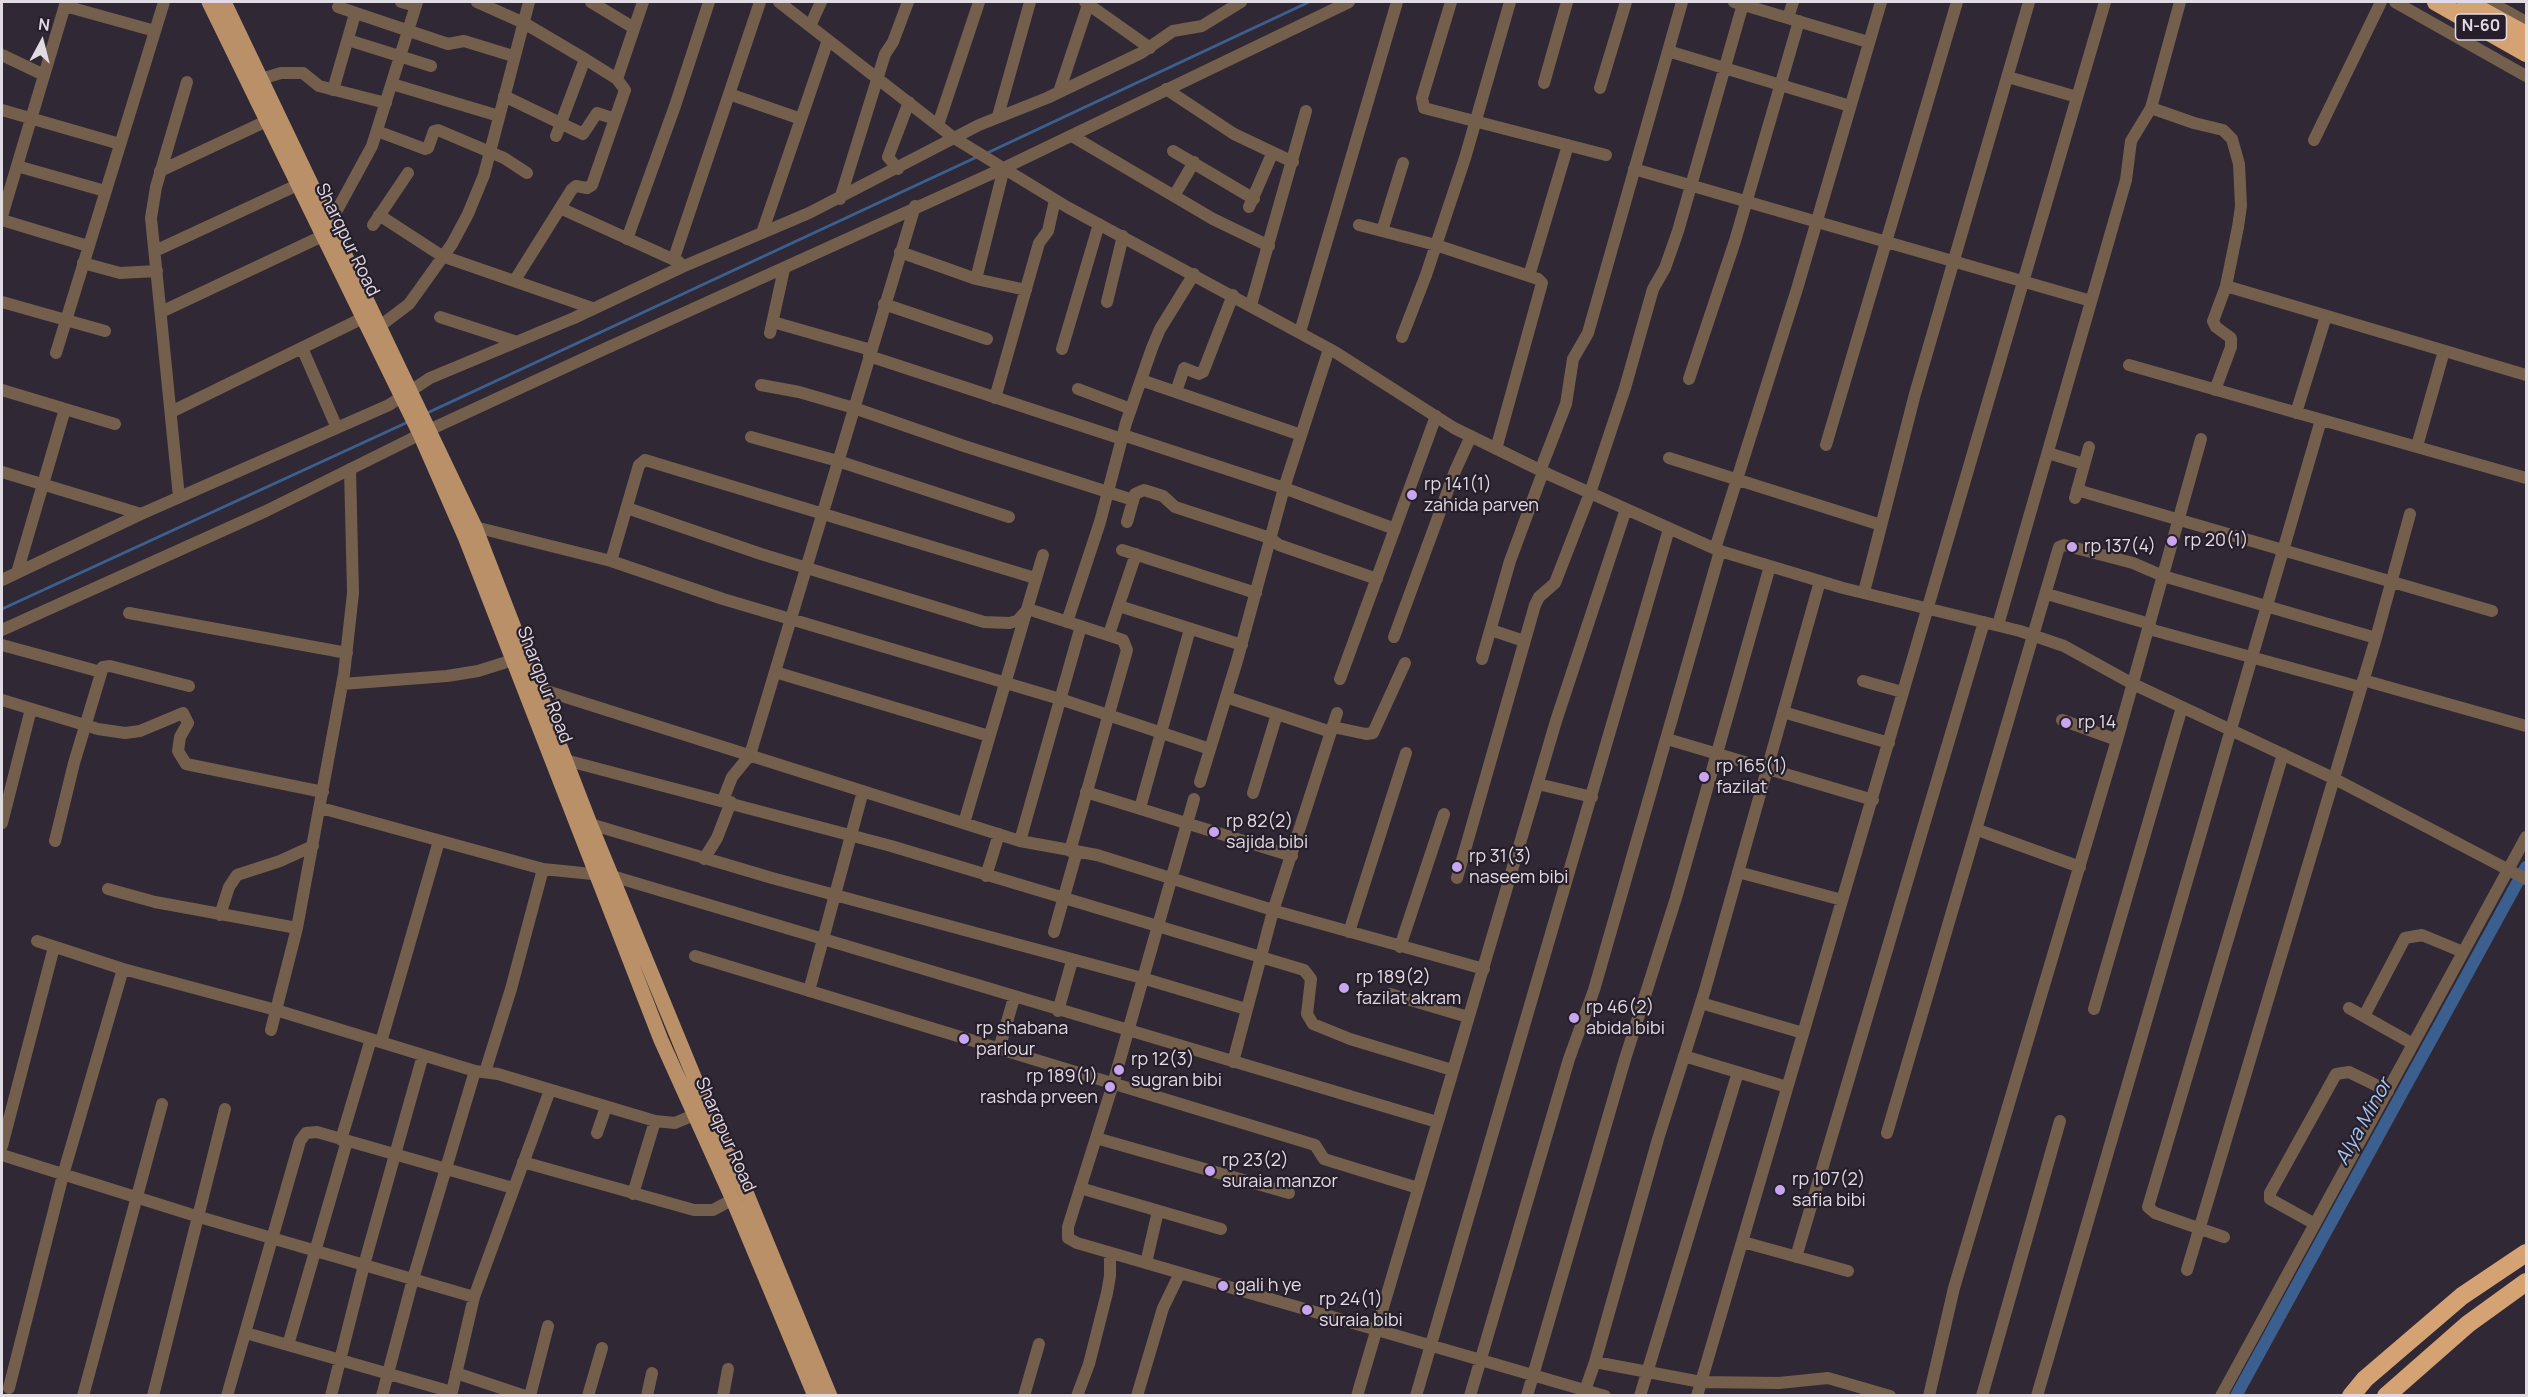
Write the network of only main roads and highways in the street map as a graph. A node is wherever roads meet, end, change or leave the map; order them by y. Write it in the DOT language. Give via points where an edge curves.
graph roads {
  1 [pos="209,2"];
  2 [pos="224,2"];
  3 [pos="2436,2"];
  4 [pos="2466,2"];
  5 [pos="2526,35"];
  6 [pos="2526,52"];
  7 [pos="273,118"];
  8 [pos="422,427"];
  9 [pos="605,876"];
  10 [pos="740,1196"];
  11 [pos="2526,1253"];
  12 [pos="2526,1282"];
  13 [pos="2394,1393"];
  14 [pos="815,1395"];
  15 [pos="830,1395"];
  16 [pos="2352,1395"];
  1 -- 7 [label="main road, Sharqpur Road"];
  2 -- 7 [label="main road, Sharqpur Road" via="261,79"];
  3 -- 6 [label="highway, N-60"];
  4 -- 5 [label="highway, N-60"];
  7 -- 8 [label="main road, Sharqpur Road"];
  8 -- 9 [label="main road, Sharqpur Road" via="513,660"];
  8 -- 9 [label="main road, Sharqpur Road" via="475,527 590,824"];
  9 -- 10 [label="main road, Sharqpur Road" via="706,1106"];
  9 -- 10 [label="main road, Sharqpur Road" via="661,1040"];
  10 -- 14 [label="main road, Sharqpur Road"];
  10 -- 15 [label="main road, Sharqpur Road"];
  11 -- 16 [label="highway" via="2462,1296 2365,1379"];
  12 -- 13 [label="highway" via="2468,1324"];
}
